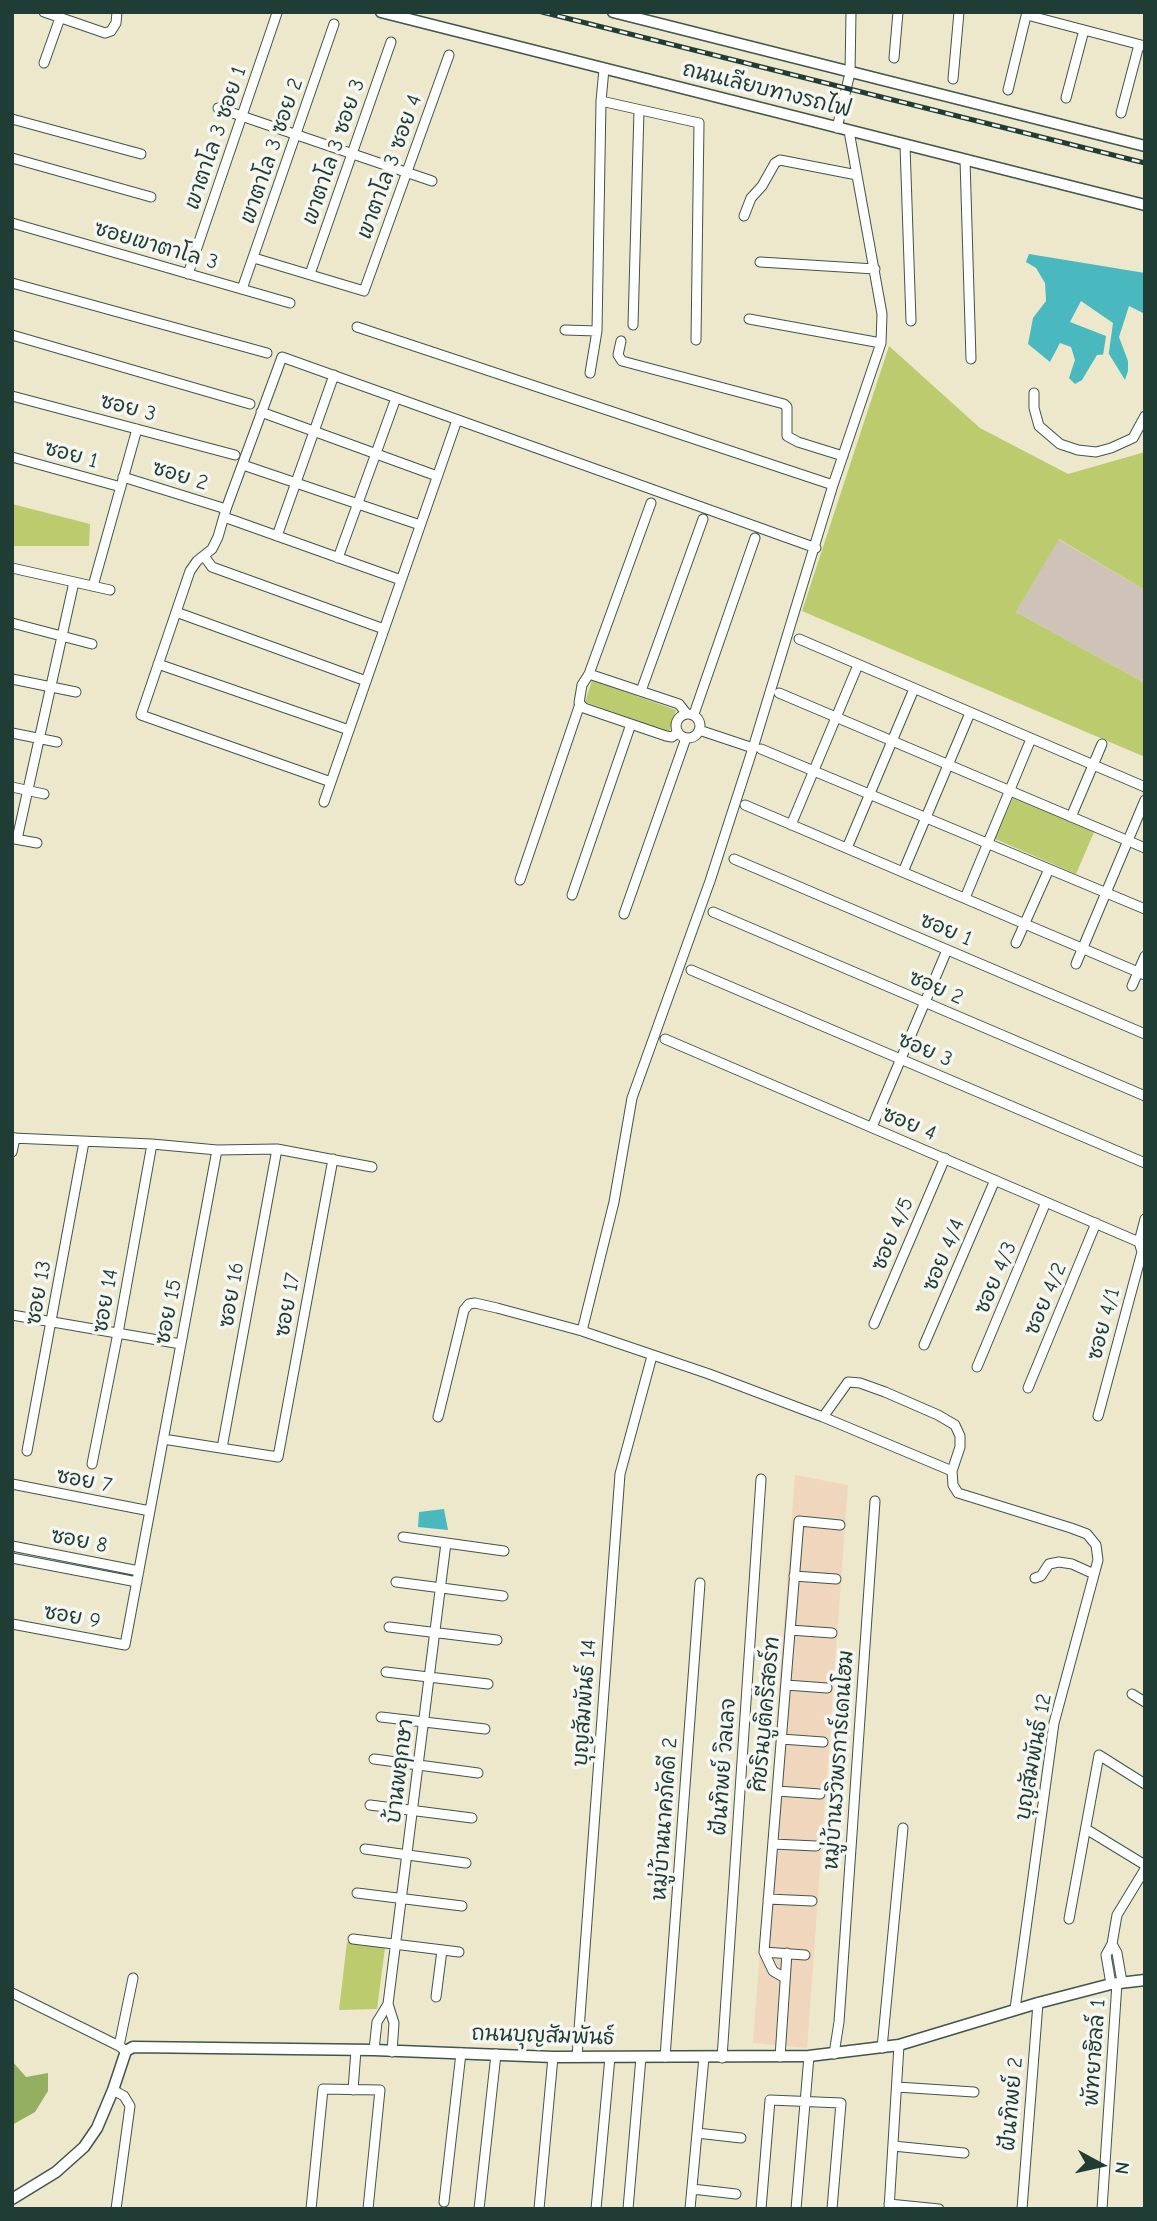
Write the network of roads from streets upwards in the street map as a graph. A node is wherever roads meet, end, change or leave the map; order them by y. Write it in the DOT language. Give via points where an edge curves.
graph roads {
  1 [pos="44,12"];
  2 [pos="117,12"];
  3 [pos="381,12"];
  4 [pos="613,12"];
  5 [pos="851,12"];
  6 [pos="898,12"];
  7 [pos="959,12"];
  8 [pos="277,13"];
  9 [pos="1027,13"];
  10 [pos="60,18"];
  11 [pos="334,24"];
  12 [pos="1084,30"];
  13 [pos="391,42"];
  14 [pos="1142,46"];
  15 [pos="449,55"];
  16 [pos="894,58"];
  17 [pos="44,63"];
  18 [pos="604,69"];
  19 [pos="850,73"];
  20 [pos="953,79"];
  21 [pos="1008,90"];
  22 [pos="1066,98"];
  23 [pos="601,101"];
  24 [pos="218,108"];
  25 [pos="639,110"];
  26 [pos="1121,113"];
  27 [pos="242,116"];
  28 [pos="12,120"];
  29 [pos="837,128"];
  30 [pos="849,131"];
  31 [pos="295,135"];
  32 [pos="905,145"];
  33 [pos="1145,146"];
  34 [pos="141,154"];
  35 [pos="351,154"];
  36 [pos="12,158"];
  37 [pos="965,160"];
  38 [pos="407,172"];
  39 [pos="856,175"];
  40 [pos="432,181"];
  41 [pos="151,197"];
  42 [pos="1145,205"];
  43 [pos="744,216"];
  44 [pos="12,223"];
  45 [pos="254,258"];
  46 [pos="760,262"];
  47 [pos="875,269"];
  48 [pos="188,274"];
  49 [pos="310,274"];
  50 [pos="13,284"];
  51 [pos="242,289"];
  52 [pos="290,303"];
  53 [pos="749,319"];
  54 [pos="911,321"];
  55 [pos="633,325"];
  56 [pos="357,327"];
  57 [pos="565,330"];
  58 [pos="597,331"];
  59 [pos="12,335"];
  60 [pos="696,340"];
  61 [pos="621,341"];
  62 [pos="881,344"];
  63 [pos="267,353"];
  64 [pos="971,359"];
  65 [pos="590,373"];
  66 [pos="334,375"];
  67 [pos="1034,393"];
  68 [pos="12,396"];
  69 [pos="396,398"];
  70 [pos="250,404"];
  71 [pos="261,412"];
  72 [pos="1145,416"];
  73 [pos="457,420"];
  74 [pos="137,429"];
  75 [pos="314,431"];
  76 [pos="376,454"];
  77 [pos="235,455"];
  78 [pos="843,456"];
  79 [pos="12,457"];
  80 [pos="243,465"];
  81 [pos="437,476"];
  82 [pos="122,482"];
  83 [pos="296,483"];
  84 [pos="833,485"];
  85 [pos="650,503"];
  86 [pos="358,504"];
  87 [pos="225,513"];
  88 [pos="703,519"];
  89 [pos="420,525"];
  90 [pos="277,536"];
  91 [pos="755,538"];
  92 [pos="816,548"];
  93 [pos="205,556"];
  94 [pos="338,558"];
  95 [pos="12,568"];
  96 [pos="401,580"];
  97 [pos="74,582"];
  98 [pos="93,586"];
  99 [pos="110,590"];
  100 [pos="176,612"];
  101 [pos="12,623"];
  102 [pos="384,629"];
  103 [pos="62,635"];
  104 [pos="799,639"];
  105 [pos="92,644"];
  106 [pos="158,664"];
  107 [pos="858,665"];
  108 [pos="589,674"];
  109 [pos="12,679"];
  110 [pos="366,681"];
  111 [pos="51,687"];
  112 [pos="914,689"];
  113 [pos="641,691"];
  114 [pos="76,692"];
  115 [pos="779,692"];
  116 [pos="580,704"];
  117 [pos="970,712"];
  118 [pos="690,714"];
  119 [pos="836,717"];
  120 [pos="631,724"];
  121 [pos="349,730"];
  122 [pos="699,730"];
  123 [pos="12,733"];
  124 [pos="682,735"];
  125 [pos="40,738"];
  126 [pos="1031,739"];
  127 [pos="892,741"];
  128 [pos="57,742"];
  129 [pos="1102,744"];
  130 [pos="757,748"];
  131 [pos="948,764"];
  132 [pos="1093,765"];
  133 [pos="814,771"];
  134 [pos="331,782"];
  135 [pos="12,787"];
  136 [pos="1145,788"];
  137 [pos="28,790"];
  138 [pos="1010,791"];
  139 [pos="44,794"];
  140 [pos="869,794"];
  141 [pos="1145,800"];
  142 [pos="324,803"];
  143 [pos="745,805"];
  144 [pos="926,817"];
  145 [pos="1071,817"];
  146 [pos="791,825"];
  147 [pos="15,839"];
  148 [pos="1128,841"];
  149 [pos="37,843"];
  150 [pos="988,843"];
  151 [pos="846,848"];
  152 [pos="1145,848"];
  153 [pos="734,859"];
  154 [pos="1049,869"];
  155 [pos="903,872"];
  156 [pos="520,880"];
  157 [pos="1106,892"];
  158 [pos="572,895"];
  159 [pos="965,898"];
  160 [pos="1145,909"];
  161 [pos="713,912"];
  162 [pos="624,914"];
  163 [pos="1025,924"];
  164 [pos="1016,943"];
  165 [pos="1083,948"];
  166 [pos="947,950"];
  167 [pos="1145,956"];
  168 [pos="1076,964"];
  169 [pos="691,970"];
  170 [pos="1141,973"];
  171 [pos="1132,986"];
  172 [pos="925,1002"];
  173 [pos="1145,1034"];
  174 [pos="665,1039"];
  175 [pos="901,1059"];
  176 [pos="1145,1096"];
  177 [pos="872,1127"];
  178 [pos="13,1138"];
  179 [pos="84,1142"];
  180 [pos="152,1144"];
  181 [pos="276,1149"];
  182 [pos="217,1150"];
  183 [pos="12,1152"];
  184 [pos="945,1158"];
  185 [pos="333,1159"];
  186 [pos="1145,1163"];
  187 [pos="372,1167"];
  188 [pos="995,1180"];
  189 [pos="1046,1202"];
  190 [pos="1145,1219"];
  191 [pos="1096,1223"];
  192 [pos="1139,1241"];
  193 [pos="12,1315"];
  194 [pos="52,1322"];
  195 [pos="874,1324"];
  196 [pos="582,1331"];
  197 [pos="118,1333"];
  198 [pos="181,1344"];
  199 [pos="924,1345"];
  200 [pos="652,1356"];
  201 [pos="977,1367"];
  202 [pos="1028,1388"];
  203 [pos="1098,1416"];
  204 [pos="438,1417"];
  205 [pos="823,1417"];
  206 [pos="163,1439"];
  207 [pos="222,1448"];
  208 [pos="27,1451"];
  209 [pos="92,1464"];
  210 [pos="952,1471"];
  211 [pos="761,1479"];
  212 [pos="12,1484"];
  213 [pos="875,1502"];
  214 [pos="150,1511"];
  215 [pos="840,1525"];
  216 [pos="403,1536"];
  217 [pos="446,1543"];
  218 [pos="12,1546"];
  219 [pos="504,1550"];
  220 [pos="12,1558"];
  221 [pos="139,1570"];
  222 [pos="1094,1574"];
  223 [pos="794,1576"];
  224 [pos="1035,1578"];
  225 [pos="836,1579"];
  226 [pos="136,1582"];
  227 [pos="396,1582"];
  228 [pos="700,1583"];
  229 [pos="441,1587"];
  230 [pos="503,1596"];
  231 [pos="12,1624"];
  232 [pos="389,1628"];
  233 [pos="790,1630"];
  234 [pos="435,1633"];
  235 [pos="832,1633"];
  236 [pos="496,1640"];
  237 [pos="125,1645"];
  238 [pos="386,1672"];
  239 [pos="429,1677"];
  240 [pos="488,1684"];
  241 [pos="786,1685"];
  242 [pos="827,1688"];
  243 [pos="1132,1694"];
  244 [pos="1145,1702"];
  245 [pos="381,1717"];
  246 [pos="424,1721"];
  247 [pos="485,1729"];
  248 [pos="781,1739"];
  249 [pos="823,1742"];
  250 [pos="374,1759"];
  251 [pos="418,1765"];
  252 [pos="478,1773"];
  253 [pos="1145,1784"];
  254 [pos="777,1791"];
  255 [pos="820,1794"];
  256 [pos="370,1805"];
  257 [pos="412,1811"];
  258 [pos="472,1818"];
  259 [pos="903,1828"];
  260 [pos="1086,1829"];
  261 [pos="773,1844"];
  262 [pos="816,1846"];
  263 [pos="365,1849"];
  264 [pos="407,1855"];
  265 [pos="466,1863"];
  266 [pos="1145,1867"];
  267 [pos="357,1893"];
  268 [pos="401,1898"];
  269 [pos="768,1899"];
  270 [pos="813,1901"];
  271 [pos="462,1906"];
  272 [pos="1069,1919"];
  273 [pos="353,1939"];
  274 [pos="396,1945"];
  275 [pos="442,1950"];
  276 [pos="459,1952"];
  277 [pos="764,1952"];
  278 [pos="787,1953"];
  279 [pos="805,1955"];
  280 [pos="133,1978"];
  281 [pos="785,1978"];
  282 [pos="1145,1980"];
  283 [pos="1117,1983"];
  284 [pos="12,1993"];
  285 [pos="436,1997"];
  286 [pos="1038,2003"];
  287 [pos="388,2004"];
  288 [pos="1015,2009"];
  289 [pos="899,2045"];
  290 [pos="882,2048"];
  291 [pos="123,2049"];
  292 [pos="356,2050"];
  293 [pos="374,2050"];
  294 [pos="392,2052"];
  295 [pos="461,2053"];
  296 [pos="496,2054"];
  297 [pos="834,2054"];
  298 [pos="809,2056"];
  299 [pos="553,2057"];
  300 [pos="577,2057"];
  301 [pos="610,2057"];
  302 [pos="642,2057"];
  303 [pos="665,2057"];
  304 [pos="704,2057"];
  305 [pos="780,2057"];
  306 [pos="722,2058"];
  307 [pos="897,2087"];
  308 [pos="113,2090"];
  309 [pos="353,2090"];
  310 [pos="974,2092"];
  311 [pos="804,2102"];
  312 [pos="698,2133"];
  313 [pos="741,2138"];
  314 [pos="893,2146"];
  315 [pos="964,2153"];
  316 [pos="692,2189"];
  317 [pos="736,2194"];
  318 [pos="12,2199"];
  319 [pos="444,2202"];
  320 [pos="889,2206"];
  321 [pos="116,2209"];
  322 [pos="311,2209"];
  323 [pos="368,2209"];
  324 [pos="479,2209"];
  325 [pos="539,2209"];
  326 [pos="596,2209"];
  327 [pos="628,2209"];
  328 [pos="690,2209"];
  329 [pos="761,2209"];
  330 [pos="796,2209"];
  331 [pos="832,2209"];
  332 [pos="939,2209"];
  333 [pos="1022,2209"];
  334 [pos="1102,2209"];
  1 -- 10 [label="street"];
  2 -- 10 [label="street" via="116,23 105,33"];
  3 -- 18 [label="street, ถนนเลียบทางรถไฟ"];
  4 -- 19 [label="street, ถนนเลียบทางรถไฟ"];
  5 -- 19 [label="street"];
  6 -- 16 [label="street"];
  7 -- 20 [label="street"];
  8 -- 27 [label="street, เขาตาโล 3 ซอย 1"];
  9 -- 12 [label="street"];
  9 -- 21 [label="street"];
  10 -- 17 [label="street"];
  11 -- 31 [label="street, เขาตาโล 3 ซอย 2"];
  12 -- 14 [label="street"];
  12 -- 22 [label="street"];
  13 -- 35 [label="street, เขาตาโล 3 ซอย 3"];
  14 -- 26 [label="street"];
  15 -- 38 [label="street, เขาตาโล 3 ซอย 4"];
  18 -- 23 [label="street"];
  18 -- 29 [label="street, ถนนเลียบทางรถไฟ"];
  19 -- 29 [label="street"];
  19 -- 33 [label="street, ถนนเลียบทางรถไฟ"];
  23 -- 25 [label="street"];
  23 -- 58 [label="street"];
  24 -- 27 [label="street"];
  25 -- 55 [label="street"];
  25 -- 60 [label="street" via="699,123"];
  27 -- 31 [label="street"];
  27 -- 48 [label="street, เขาตาโล 3 ซอย 1"];
  28 -- 34 [label="street"];
  29 -- 30 [label="street, ถนนเลียบทางรถไฟ"];
  30 -- 32 [label="street, ถนนเลียบทางรถไฟ"];
  30 -- 39 [label="street"];
  31 -- 35 [label="street"];
  31 -- 45 [label="street, เขาตาโล 3 ซอย 2"];
  32 -- 37 [label="street, ถนนเลียบทางรถไฟ"];
  32 -- 54 [label="street"];
  35 -- 38 [label="street"];
  35 -- 49 [label="street, เขาตาโล 3 ซอย 3"];
  36 -- 41 [label="street"];
  37 -- 42 [label="street, ถนนเลียบทางรถไฟ"];
  37 -- 64 [label="street"];
  38 -- 40 [label="street"];
  38 -- 49 [label="street, เขาตาโล 3 ซอย 4" via="364,290"];
  39 -- 43 [label="street" via="780,160 751,198"];
  39 -- 47 [label="street"];
  44 -- 48 [label="street, ซอยเขาตาโล 3"];
  45 -- 49 [label="street"];
  45 -- 51 [label="street, เขาตาโล 3 ซอย 2"];
  46 -- 47 [label="street"];
  47 -- 62 [label="street"];
  48 -- 51 [label="street, ซอยเขาตาโล 3"];
  50 -- 63 [label="street"];
  51 -- 52 [label="street, ซอยเขาตาโล 3"];
  53 -- 62 [label="street"];
  56 -- 84 [label="street"];
  57 -- 58 [label="street"];
  58 -- 65 [label="street"];
  59 -- 70 [label="street"];
  61 -- 78 [label="street" via="618,355 622,361 784,404 787,436"];
  62 -- 78 [label="street"];
  66 -- 69 [label="street"];
  66 -- 71 [label="street" via="282,357"];
  66 -- 75 [label="street"];
  67 -- 72 [label="street" via="1039,426 1060,444 1079,450 1096,452 1133,438"];
  68 -- 74 [label="street, ซอย 3"];
  69 -- 73 [label="street"];
  69 -- 76 [label="street"];
  71 -- 75 [label="street"];
  71 -- 80 [label="street"];
  73 -- 81 [label="street"];
  73 -- 92 [label="street"];
  74 -- 77 [label="street, ซอย 3"];
  74 -- 82 [label="street"];
  75 -- 76 [label="street"];
  75 -- 83 [label="street"];
  76 -- 81 [label="street"];
  76 -- 86 [label="street"];
  78 -- 84 [label="street"];
  79 -- 82 [label="street, ซอย 1"];
  80 -- 83 [label="street"];
  80 -- 87 [label="street"];
  81 -- 89 [label="street"];
  82 -- 87 [label="street, ซอย 2"];
  82 -- 98 [label="street"];
  83 -- 86 [label="street"];
  83 -- 90 [label="street"];
  84 -- 92 [label="street"];
  85 -- 108 [label="street"];
  86 -- 89 [label="street"];
  86 -- 94 [label="street"];
  87 -- 90 [label="street, ซอย 2"];
  87 -- 93 [label="street" via="218,537"];
  88 -- 113 [label="street"];
  89 -- 96 [label="street"];
  90 -- 94 [label="street, ซอย 2"];
  91 -- 118 [label="street"];
  92 -- 130 [label="street"];
  93 -- 100 [label="street" via="190,571"];
  93 -- 102 [label="street" via="212,568"];
  94 -- 96 [label="street, ซอย 2"];
  95 -- 97 [label="street"];
  96 -- 102 [label="street"];
  97 -- 98 [label="street"];
  97 -- 103 [label="street"];
  98 -- 99 [label="street"];
  100 -- 106 [label="street"];
  100 -- 110 [label="street"];
  101 -- 103 [label="street"];
  102 -- 110 [label="street"];
  103 -- 105 [label="street"];
  103 -- 111 [label="street"];
  104 -- 107 [label="street"];
  106 -- 121 [label="street"];
  106 -- 134 [label="street" via="141,715"];
  107 -- 112 [label="street"];
  107 -- 119 [label="street"];
  108 -- 113 [label="street"];
  108 -- 116 [label="street" via="579,695"];
  109 -- 111 [label="street"];
  110 -- 121 [label="street"];
  111 -- 114 [label="street"];
  111 -- 125 [label="street"];
  112 -- 117 [label="street"];
  112 -- 127 [label="street"];
  113 -- 118 [label="street" via="679,704"];
  115 -- 119 [label="street"];
  116 -- 120 [label="street"];
  116 -- 156 [label="street"];
  117 -- 126 [label="street"];
  117 -- 131 [label="street"];
  118 -- 122 [label="street" via="699,720"];
  118 -- 124 [label="street" via="677,721"];
  119 -- 127 [label="street"];
  119 -- 133 [label="street"];
  120 -- 124 [label="street" via="666,736"];
  120 -- 158 [label="street"];
  121 -- 134 [label="street"];
  122 -- 124 [label="street" via="696,735"];
  122 -- 130 [label="street"];
  123 -- 125 [label="street"];
  124 -- 162 [label="street"];
  125 -- 128 [label="street"];
  125 -- 137 [label="street"];
  126 -- 132 [label="street"];
  126 -- 138 [label="street"];
  127 -- 131 [label="street"];
  127 -- 140 [label="street"];
  129 -- 132 [label="street"];
  130 -- 133 [label="street"];
  130 -- 196 [label="street" via="632,1098 614,1202"];
  131 -- 138 [label="street"];
  131 -- 144 [label="street"];
  132 -- 136 [label="street"];
  132 -- 145 [label="street"];
  133 -- 140 [label="street"];
  133 -- 146 [label="street"];
  134 -- 142 [label="street"];
  135 -- 137 [label="street"];
  137 -- 139 [label="street"];
  137 -- 147 [label="street"];
  138 -- 145 [label="street"];
  138 -- 150 [label="street"];
  140 -- 144 [label="street"];
  140 -- 151 [label="street"];
  141 -- 148 [label="street"];
  143 -- 146 [label="street, ซอย 1"];
  144 -- 150 [label="street"];
  144 -- 155 [label="street"];
  145 -- 148 [label="street"];
  146 -- 151 [label="street, ซอย 1"];
  147 -- 149 [label="street"];
  148 -- 152 [label="street"];
  148 -- 157 [label="street"];
  150 -- 154 [label="street"];
  150 -- 159 [label="street"];
  151 -- 155 [label="street, ซอย 1"];
  153 -- 166 [label="street, ซอย 1"];
  154 -- 157 [label="street"];
  154 -- 163 [label="street"];
  155 -- 159 [label="street, ซอย 1"];
  157 -- 160 [label="street"];
  157 -- 165 [label="street"];
  159 -- 163 [label="street, ซอย 1"];
  161 -- 172 [label="street, ซอย 2"];
  163 -- 164 [label="street"];
  163 -- 165 [label="street, ซอย 1"];
  165 -- 168 [label="street"];
  165 -- 170 [label="street, ซอย 1"];
  166 -- 172 [label="street"];
  166 -- 173 [label="street, ซอย 1"];
  167 -- 170 [label="street"];
  169 -- 175 [label="street, ซอย 3"];
  170 -- 171 [label="street"];
  172 -- 175 [label="street"];
  172 -- 176 [label="street, ซอย 2"];
  174 -- 177 [label="street, ซอย 4"];
  175 -- 177 [label="street"];
  175 -- 186 [label="street, ซอย 3"];
  177 -- 184 [label="street, ซอย 4"];
  178 -- 179 [label="street"];
  178 -- 183 [label="street"];
  179 -- 180 [label="street"];
  179 -- 194 [label="street, ซอย 13"];
  180 -- 182 [label="street"];
  180 -- 197 [label="street, ซอย 14"];
  181 -- 182 [label="street"];
  181 -- 185 [label="street"];
  181 -- 207 [label="street, ซอย 16"];
  182 -- 198 [label="street, ซอย 15"];
  184 -- 188 [label="street, ซอย 4"];
  184 -- 195 [label="street, ซอย 4/5"];
  185 -- 187 [label="street"];
  185 -- 207 [label="street, ซอย 17" via="278,1457"];
  188 -- 189 [label="street, ซอย 4"];
  188 -- 199 [label="street, ซอย 4/4"];
  189 -- 191 [label="street, ซอย 4"];
  189 -- 201 [label="street, ซอย 4/3"];
  190 -- 192 [label="street, ซอย 4/1"];
  191 -- 192 [label="street, ซอย 4"];
  191 -- 202 [label="street, ซอย 4/2"];
  192 -- 203 [label="street, ซอย 4/1" via="1142,1252"];
  193 -- 194 [label="street"];
  194 -- 197 [label="street"];
  194 -- 208 [label="street, ซอย 13"];
  196 -- 200 [label="street"];
  196 -- 204 [label="street" via="469,1304"];
  197 -- 198 [label="street"];
  197 -- 209 [label="street, ซอย 14"];
  198 -- 206 [label="street, ซอย 15"];
  200 -- 205 [label="street"];
  200 -- 300 [label="street, บุญสัมพันธ์ 14" via="620,1474"];
  205 -- 210 [label="street"];
  205 -- 210 [label="street" via="848,1382 885,1392 955,1425 960,1447"];
  206 -- 207 [label="street"];
  206 -- 214 [label="street, ซอย 15"];
  210 -- 222 [label="street, บุญสัมพันธ์ 12" via="954,1490 965,1496 1087,1534 1096,1545"];
  211 -- 306 [label="street, ฝันทิพย์ วิลเลจ"];
  212 -- 214 [label="street, ซอย 7"];
  213 -- 297 [label="street, หมู่บ้านรวิพรการ์เดนโฮม"];
  214 -- 221 [label="street, ซอย 15"];
  215 -- 223 [label="street, ศิขรินบูติครีสอร์ท" via="799,1521"];
  216 -- 217 [label="street"];
  217 -- 219 [label="street"];
  217 -- 229 [label="street, บ้านพฤกษา"];
  218 -- 221 [label="street, ซอย 8"];
  220 -- 226 [label="street, ซอย 8"];
  221 -- 226 [label="street, ซอย 15"];
  222 -- 224 [label="street" via="1059,1562 1049,1564"];
  222 -- 288 [label="street, บุญสัมพันธ์ 12" via="1054,1723"];
  223 -- 225 [label="street"];
  223 -- 233 [label="street, ศิขรินบูติครีสอร์ท"];
  226 -- 237 [label="street, ซอย 15"];
  227 -- 229 [label="street"];
  228 -- 303 [label="street, หมู่บ้านนาคภัคดี 2"];
  229 -- 230 [label="street"];
  229 -- 234 [label="street, บ้านพฤกษา"];
  231 -- 237 [label="street, ซอย 9"];
  232 -- 234 [label="street"];
  233 -- 235 [label="street"];
  233 -- 241 [label="street, ศิขรินบูติครีสอร์ท"];
  234 -- 236 [label="street"];
  234 -- 239 [label="street, บ้านพฤกษา"];
  238 -- 239 [label="street"];
  239 -- 240 [label="street"];
  239 -- 246 [label="street, บ้านพฤกษา"];
  241 -- 242 [label="street"];
  241 -- 248 [label="street, ศิขรินบูติครีสอร์ท"];
  243 -- 244 [label="street"];
  245 -- 246 [label="street"];
  246 -- 247 [label="street"];
  246 -- 251 [label="street, บ้านพฤกษา"];
  248 -- 249 [label="street"];
  248 -- 254 [label="street, ศิขรินบูติครีสอร์ท"];
  250 -- 251 [label="street"];
  251 -- 252 [label="street"];
  251 -- 257 [label="street, บ้านพฤกษา"];
  253 -- 260 [label="street" via="1099,1755"];
  254 -- 255 [label="street"];
  254 -- 261 [label="street, ศิขรินบูติครีสอร์ท"];
  256 -- 257 [label="street"];
  257 -- 258 [label="street"];
  257 -- 264 [label="street, บ้านพฤกษา"];
  259 -- 290 [label="street"];
  260 -- 266 [label="street"];
  260 -- 272 [label="street"];
  261 -- 262 [label="street"];
  261 -- 269 [label="street, ศิขรินบูติครีสอร์ท"];
  263 -- 264 [label="street"];
  264 -- 265 [label="street"];
  264 -- 268 [label="street, บ้านพฤกษา"];
  266 -- 283 [label="street, พัทยาฮิลล์ 1" via="1117,1914 1106,1955"];
  267 -- 268 [label="street"];
  268 -- 271 [label="street"];
  268 -- 274 [label="street, บ้านพฤกษา"];
  269 -- 270 [label="street"];
  269 -- 277 [label="street, ศิขรินบูติครีสอร์ท"];
  273 -- 274 [label="street"];
  274 -- 275 [label="street"];
  274 -- 287 [label="street, บ้านพฤกษา"];
  275 -- 276 [label="street"];
  275 -- 285 [label="street"];
  277 -- 278 [label="street"];
  277 -- 281 [label="street" via="773,1971"];
  278 -- 279 [label="street"];
  278 -- 281 [label="street"];
  280 -- 291 [label="street"];
  281 -- 305 [label="street"];
  282 -- 283 [label="street, ถนนบุญสัมพันธ์"];
  283 -- 286 [label="street, ถนนบุญสัมพันธ์"];
  283 -- 334 [label="street, พัทยาฮิลล์ 1"];
  284 -- 291 [label="street"];
  286 -- 288 [label="street, ถนนบุญสัมพันธ์"];
  286 -- 333 [label="street, ฝันทิพย์ 2"];
  287 -- 293 [label="street, บ้านพฤกษา" via="377,2022"];
  287 -- 294 [label="street, บ้านพฤกษา" via="394,2023"];
  288 -- 289 [label="street, ถนนบุญสัมพันธ์"];
  289 -- 290 [label="street, ถนนบุญสัมพันธ์"];
  289 -- 307 [label="street"];
  290 -- 297 [label="street, ถนนบุญสัมพันธ์"];
  291 -- 292 [label="street, ถนนบุญสัมพันธ์"];
  291 -- 308 [label="street"];
  292 -- 293 [label="street, ถนนบุญสัมพันธ์"];
  292 -- 309 [label="street"];
  293 -- 294 [label="street, ถนนบุญสัมพันธ์"];
  294 -- 295 [label="street, ถนนบุญสัมพันธ์"];
  295 -- 296 [label="street, ถนนบุญสัมพันธ์"];
  295 -- 319 [label="street"];
  296 -- 299 [label="street, ถนนบุญสัมพันธ์"];
  296 -- 324 [label="street"];
  297 -- 298 [label="street, ถนนบุญสัมพันธ์"];
  298 -- 305 [label="street, ถนนบุญสัมพันธ์"];
  298 -- 311 [label="street"];
  299 -- 300 [label="street, ถนนบุญสัมพันธ์"];
  299 -- 325 [label="street"];
  300 -- 301 [label="street, ถนนบุญสัมพันธ์"];
  301 -- 302 [label="street, ถนนบุญสัมพันธ์"];
  301 -- 326 [label="street"];
  302 -- 303 [label="street, ถนนบุญสัมพันธ์"];
  302 -- 327 [label="street"];
  303 -- 304 [label="street, ถนนบุญสัมพันธ์"];
  304 -- 306 [label="street, ถนนบุญสัมพันธ์"];
  304 -- 312 [label="street"];
  305 -- 306 [label="street, ถนนบุญสัมพันธ์"];
  307 -- 310 [label="street"];
  307 -- 314 [label="street"];
  308 -- 318 [label="street" via="84,2147 56,2172"];
  308 -- 321 [label="street" via="130,2106"];
  309 -- 322 [label="street" via="323,2089"];
  309 -- 323 [label="street" via="380,2090"];
  311 -- 329 [label="street" via="770,2100"];
  311 -- 330 [label="street"];
  311 -- 331 [label="street" via="841,2103"];
  312 -- 313 [label="street"];
  312 -- 316 [label="street"];
  314 -- 315 [label="street"];
  314 -- 320 [label="street"];
  316 -- 317 [label="street"];
  316 -- 328 [label="street"];
  320 -- 332 [label="street"];
}
